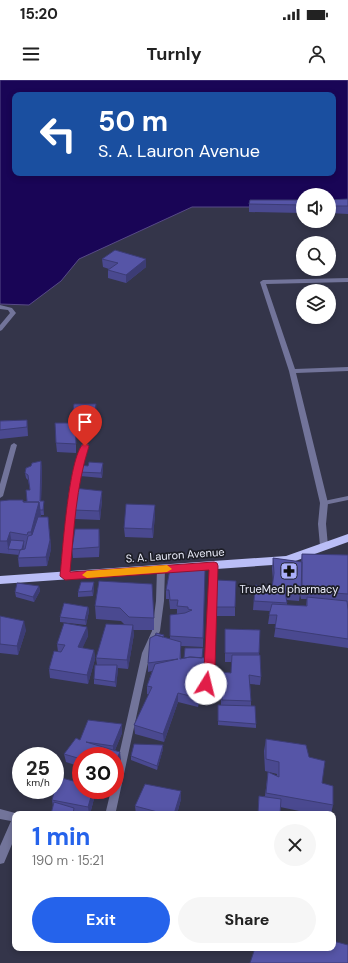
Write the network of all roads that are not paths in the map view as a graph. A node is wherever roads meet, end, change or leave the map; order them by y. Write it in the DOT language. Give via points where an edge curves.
graph roads {
  1 [pos="348,280"];
  2 [pos="0,307"];
  3 [pos="0,329"];
  4 [pos="348,369"];
  5 [pos="292,371"];
  6 [pos="14,445"];
  7 [pos="85,446"];
  8 [pos="0,496"];
  9 [pos="348,498"];
  10 [pos="324,503"];
  11 [pos="348,538"];
  12 [pos="324,546"];
  13 [pos="214,566"];
  14 [pos="161,569"];
  15 [pos="65,576"];
  16 [pos="0,580"];
  17 [pos="204,700"];
  18 [pos="111,811"];
  19 [pos="0,814"];
  20 [pos="12,816"];
  21 [pos="12,831"];
  22 [pos="0,859"];
  1 -- 5 [label="street" via="263,282"];
  2 -- 3 [label="lane" via="10,309 14,313"];
  4 -- 5 [label="street"];
  5 -- 10 [label="street"];
  6 -- 8 [label="lane"];
  7 -- 15 [label="street" via="73,492"];
  9 -- 10 [label="lane"];
  10 -- 12 [label="street"];
  11 -- 12 [label="highway, S. A. Lauron Avenue"];
  12 -- 13 [label="highway, S. A. Lauron Avenue" via="287,560"];
  13 -- 14 [label="highway, S. A. Lauron Avenue"];
  13 -- 17 [label="street" via="209,669"];
  14 -- 15 [label="highway, S. A. Lauron Avenue"];
  14 -- 18 [label="lane" via="156,631 146,653"];
  15 -- 16 [label="highway, S. A. Lauron Avenue"];
  19 -- 20 [label="street"];
  21 -- 22 [label="street"];
}
